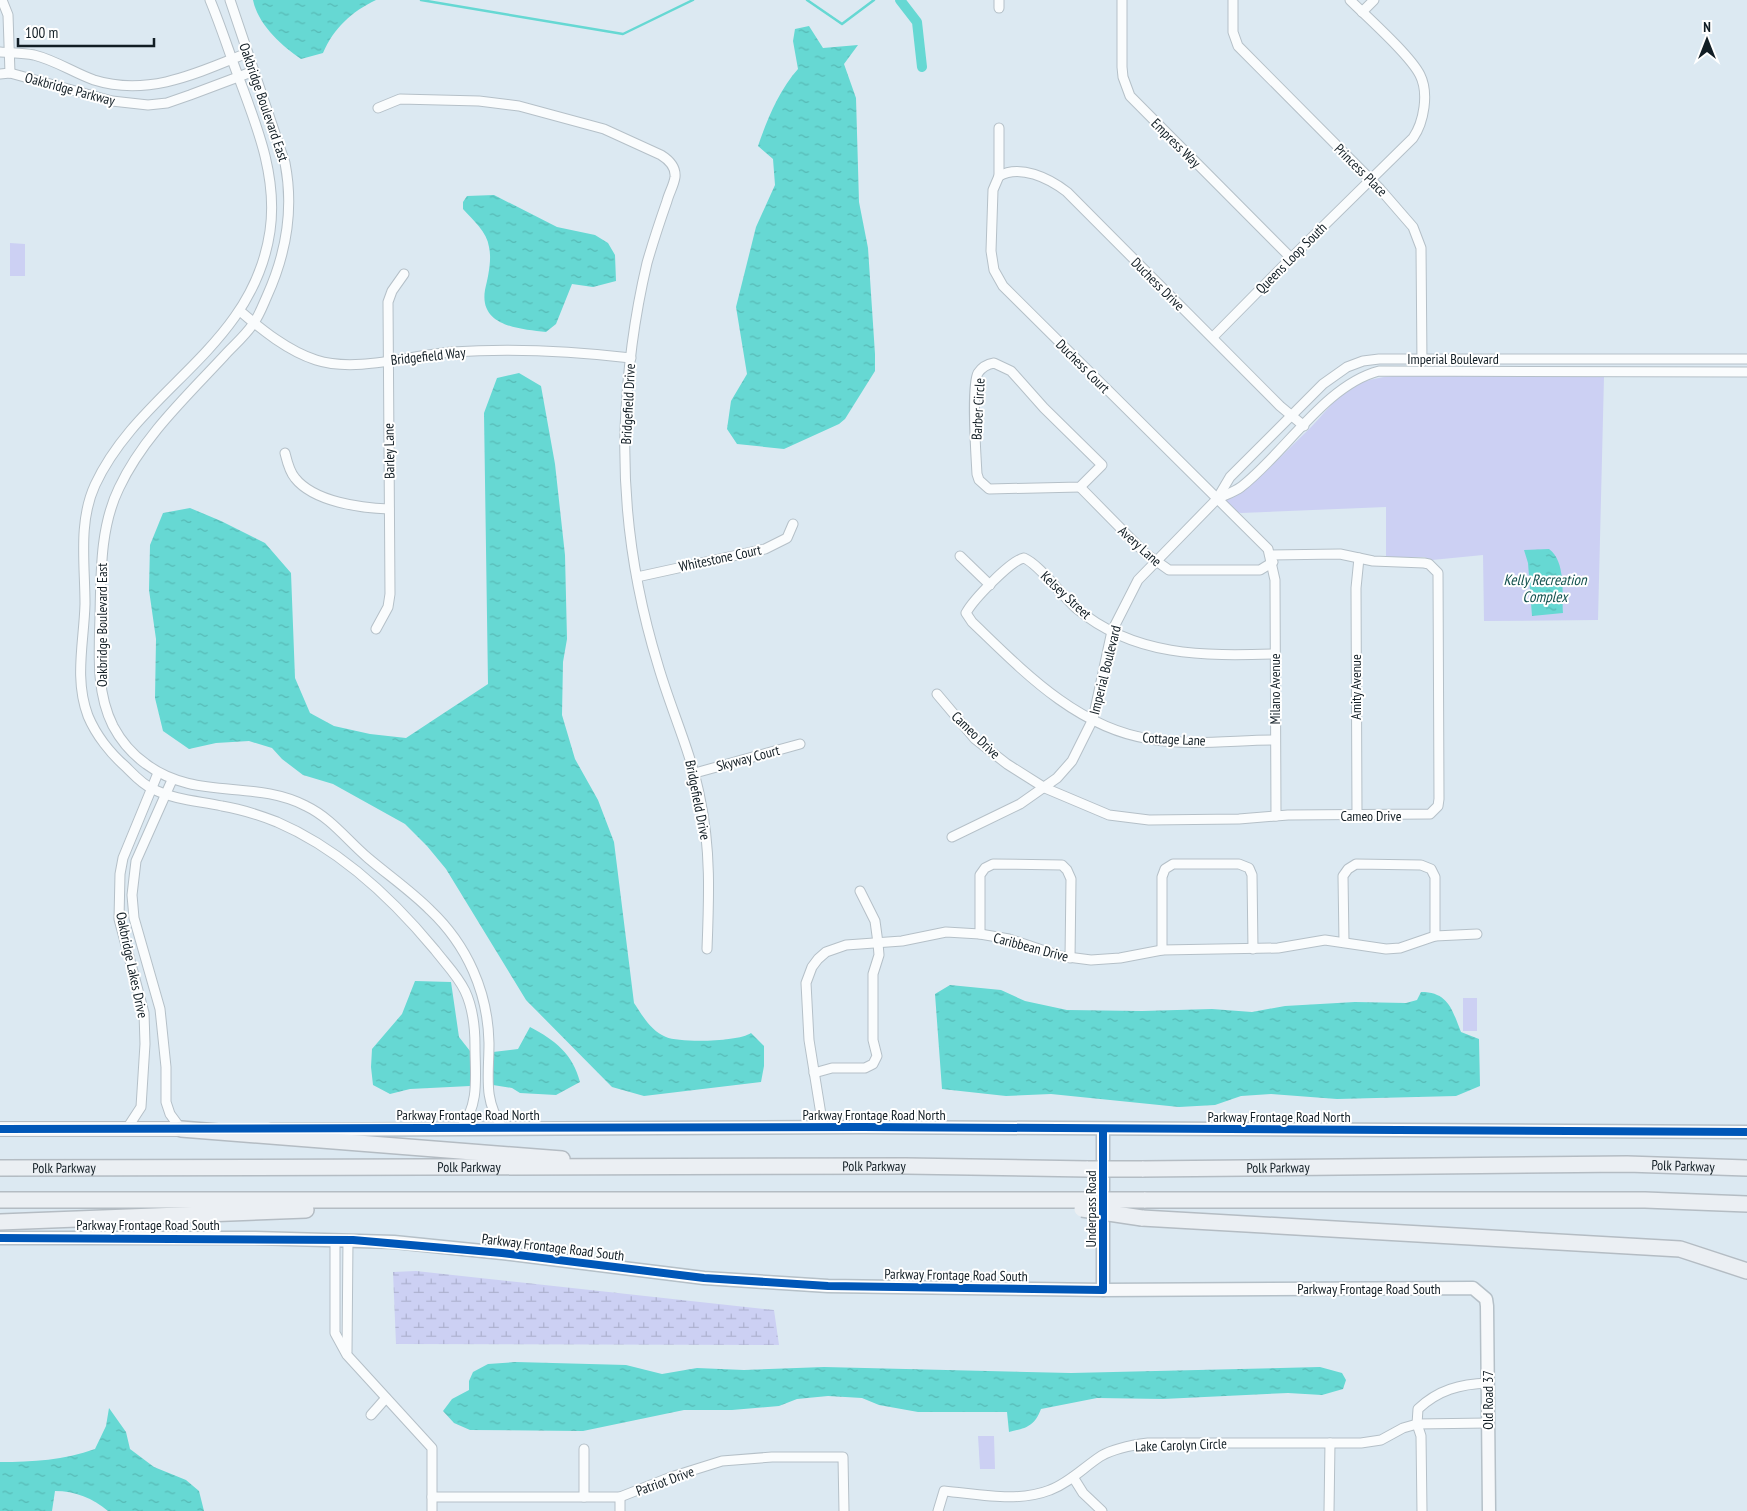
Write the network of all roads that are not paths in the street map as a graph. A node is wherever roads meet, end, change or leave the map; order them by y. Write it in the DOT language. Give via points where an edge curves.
graph roads {
  1 [pos="2,0"];
  2 [pos="210,0"];
  3 [pos="230,0"];
  4 [pos="1122,0"];
  5 [pos="1233,0"];
  6 [pos="1350,0"];
  7 [pos="1374,0"];
  8 [pos="1362,12"];
  9 [pos="5,52"];
  10 [pos="248,53"];
  11 [pos="232,60"];
  12 [pos="254,71"];
  13 [pos="10,73"];
  14 [pos="0,74"];
  15 [pos="238,77"];
  16 [pos="378,108"];
  17 [pos="999,128"];
  18 [pos="999,176"];
  19 [pos="1370,179"];
  20 [pos="1290,258"];
  21 [pos="404,274"];
  22 [pos="240,311"];
  23 [pos="254,323"];
  24 [pos="1213,338"];
  25 [pos="630,358"];
  26 [pos="1422,358"];
  27 [pos="1747,359"];
  28 [pos="387,360"];
  29 [pos="1422,370"];
  30 [pos="1747,372"];
  31 [pos="1291,415"];
  32 [pos="1304,426"];
  33 [pos="285,453"];
  34 [pos="1080,487"];
  35 [pos="1217,499"];
  36 [pos="389,509"];
  37 [pos="793,524"];
  38 [pos="960,556"];
  39 [pos="1359,558"];
  40 [pos="1271,559"];
  41 [pos="1156,562"];
  42 [pos="637,577"];
  43 [pos="990,585"];
  44 [pos="966,613"];
  45 [pos="376,629"];
  46 [pos="1112,631"];
  47 [pos="1275,654"];
  48 [pos="937,694"];
  49 [pos="1093,719"];
  50 [pos="1275,740"];
  51 [pos="800,744"];
  52 [pos="158,773"];
  53 [pos="695,773"];
  54 [pos="172,780"];
  55 [pos="1045,788"];
  56 [pos="152,789"];
  57 [pos="166,794"];
  58 [pos="1276,816"];
  59 [pos="1357,816"];
  60 [pos="952,837"];
  61 [pos="860,891"];
  62 [pos="980,934"];
  63 [pos="1477,934"];
  64 [pos="1435,936"];
  65 [pos="1344,942"];
  66 [pos="878,943"];
  67 [pos="707,949"];
  68 [pos="1253,949"];
  69 [pos="1162,950"];
  70 [pos="1070,958"];
  71 [pos="814,1073"];
  72 [pos="502,1127"];
  73 [pos="824,1127"];
  74 [pos="461,1128"];
  75 [pos="181,1129"];
  76 [pos="1103,1129"];
  77 [pos="0,1130"];
  78 [pos="126,1130"];
  79 [pos="1747,1132"];
  80 [pos="0,1168"];
  81 [pos="650,1168"];
  82 [pos="1747,1168"];
  83 [pos="0,1200"];
  84 [pos="496,1201"];
  85 [pos="1084,1204"];
  86 [pos="1747,1204"];
  87 [pos="0,1222"];
  88 [pos="0,1238"];
  89 [pos="335,1240"];
  90 [pos="348,1240"];
  91 [pos="1747,1271"];
  92 [pos="1103,1290"];
  93 [pos="1480,1292"];
  94 [pos="347,1355"];
  95 [pos="1488,1383"];
  96 [pos="386,1398"];
  97 [pos="371,1415"];
  98 [pos="1488,1423"];
  99 [pos="1417,1424"];
  100 [pos="1330,1443"];
  101 [pos="584,1449"];
  102 [pos="1073,1477"];
  103 [pos="432,1497"];
  104 [pos="584,1497"];
  105 [pos="620,1497"];
  106 [pos="432,1511"];
  107 [pos="620,1511"];
  108 [pos="844,1511"];
  109 [pos="938,1511"];
  110 [pos="1102,1511"];
  111 [pos="1329,1511"];
  112 [pos="1422,1511"];
  113 [pos="1489,1511"];
  1 -- 9 [label="street" via="8,15"];
  2 -- 11 [label="street, Oakbridge Boulevard East"];
  3 -- 10 [label="street, Oakbridge Boulevard East"];
  4 -- 20 [label="street, Empress Way" via="1122,67 1130,96"];
  5 -- 19 [label="street, Princess Place" via="1233,32 1238,46"];
  6 -- 8 [label="street, Queens Loop South"];
  7 -- 8 [label="street"];
  8 -- 19 [label="street, Queens Loop South" via="1417,70 1423,86 1421,127"];
  9 -- 11 [label="street, Oakbridge Parkway" via="36,56 92,79 128,86 177,80"];
  9 -- 13 [label="street"];
  10 -- 11 [label="street, Oakbridge Parkway"];
  10 -- 12 [label="street, Oakbridge Boulevard East"];
  11 -- 15 [label="street, Oakbridge Boulevard East"];
  12 -- 15 [label="street, Oakbridge Parkway"];
  12 -- 23 [label="street, Oakbridge Boulevard East" via="279,139 289,182 289,211 278,271"];
  13 -- 14 [label="street, Oakbridge Parkway"];
  13 -- 15 [label="street, Oakbridge Parkway" via="112,101 148,105 167,102"];
  15 -- 22 [label="street, Oakbridge Boulevard East" via="262,144 272,206 266,255"];
  16 -- 25 [label="street, Bridgefield Drive" via="400,99 480,101 519,106 604,129 668,160 674,167 675,179 647,264"];
  17 -- 18 [label="street, Duchess Court"];
  18 -- 24 [label="street, Duchess Drive" via="1009,170 1028,173 1051,181 1067,192"];
  18 -- 35 [label="street, Duchess Court" via="993,190 991,251 997,277"];
  19 -- 20 [label="street, Queens Loop South"];
  19 -- 26 [label="street, Princess Place" via="1409,220 1421,248"];
  20 -- 24 [label="street, Queens Loop South"];
  21 -- 28 [label="street, Barley Lane" via="388,302"];
  22 -- 23 [label="street, Bridgefield Way"];
  22 -- 56 [label="street, Oakbridge Boulevard East" via="222,336 126,436 94,487 86,516 80,655 82,695 89,718 115,758"];
  23 -- 28 [label="street, Bridgefield Way" via="287,346 317,360 349,364"];
  23 -- 52 [label="street, Oakbridge Boulevard East" via="141,450 117,491 106,526 101,563 100,625 100,681 104,704 125,744"];
  24 -- 31 [label="street, Duchess Drive"];
  25 -- 28 [label="street, Bridgefield Way" via="498,351 451,352"];
  25 -- 42 [label="street, Bridgefield Drive" via="626,468"];
  26 -- 27 [label="street, Imperial Boulevard"];
  26 -- 29 [label="street, Princess Place"];
  26 -- 31 [label="street, Imperial Boulevard" via="1379,359 1347,367 1323,384"];
  28 -- 36 [label="street, Barley Lane"];
  29 -- 30 [label="street, Imperial Boulevard"];
  29 -- 32 [label="street, Imperial Boulevard" via="1386,370 1362,377 1341,389"];
  31 -- 32 [label="street, Duchess Drive"];
  31 -- 35 [label="street, Imperial Boulevard" via="1230,477"];
  32 -- 35 [label="street, Imperial Boulevard" via="1240,487"];
  33 -- 36 [label="street" via="295,478 315,493 353,506"];
  34 -- 34 [label="street, Barber Circle" via="1102,465 1011,372 994,363 984,366 976,380 979,480 989,489"];
  34 -- 41 [label="street, Avery Lane"];
  35 -- 40 [label="street, Duchess Court" via="1268,549"];
  35 -- 41 [label="street, Imperial Boulevard"];
  36 -- 45 [label="street, Barley Lane" via="390,594 388,608"];
  37 -- 42 [label="street, Whitestone Court" via="787,538 765,549"];
  38 -- 43 [label="street"];
  39 -- 40 [label="street, Cameo Drive" via="1340,554"];
  39 -- 59 [label="street, Amity Avenue" via="1356,588"];
  39 -- 59 [label="street, Cameo Drive" via="1424,562 1438,573 1439,799 1434,811 1425,816"];
  40 -- 41 [label="street, Avery Lane" via="1260,570 1177,571"];
  40 -- 47 [label="street, Milano Avenue"];
  41 -- 46 [label="street, Imperial Boulevard" via="1138,580"];
  42 -- 53 [label="street, Bridgefield Drive" via="658,667"];
  43 -- 44 [label="street, Kelsey Street"];
  43 -- 46 [label="street, Kelsey Street" via="1017,560 1028,559 1075,607"];
  44 -- 49 [label="street, Cottage Lane" via="1048,692"];
  46 -- 47 [label="street, Kelsey Street" via="1164,650 1202,654"];
  46 -- 49 [label="street, Imperial Boulevard"];
  47 -- 50 [label="street, Milano Avenue"];
  48 -- 55 [label="street, Cameo Drive" via="964,727 989,750"];
  49 -- 50 [label="street, Cottage Lane" via="1106,728 1152,740"];
  49 -- 55 [label="street, Imperial Boulevard" via="1072,761"];
  50 -- 58 [label="street, Milano Avenue"];
  51 -- 53 [label="street, Skyway Court"];
  52 -- 54 [label="street, Oakbridge Boulevard East"];
  52 -- 56 [label="street, Oakbridge Lakes Drive"];
  53 -- 67 [label="street, Bridgefield Drive" via="708,856"];
  54 -- 57 [label="street, Oakbridge Lakes Drive"];
  54 -- 72 [label="street, Oakbridge Boulevard East" via="204,788 281,796 307,806 331,822 429,909 452,934 478,983 488,1024 488,1102"];
  55 -- 58 [label="street, Cameo Drive" via="1095,810 1126,819 1214,820"];
  55 -- 60 [label="street, Imperial Boulevard" via="1020,804"];
  56 -- 57 [label="street, Oakbridge Boulevard East"];
  56 -- 78 [label="street, Oakbridge Lakes Drive" via="123,858 120,874 119,919 144,1012 145,1044 141,1107"];
  57 -- 74 [label="street, Oakbridge Boulevard East" via="233,808 281,824 320,845 364,877 413,924 464,990 472,1014 474,1107"];
  57 -- 75 [label="street, Oakbridge Lakes Drive" via="136,861 132,896 134,918 160,1009 166,1102"];
  58 -- 59 [label="street, Cameo Drive"];
  61 -- 66 [label="street" via="875,921"];
  62 -- 66 [label="street, Caribbean Drive" via="946,932"];
  62 -- 70 [label="street, Caribbean Drive" via="1009,939"];
  62 -- 70 [label="street" via="980,875 985,868 993,864 1062,865 1071,879"];
  63 -- 64 [label="street, Caribbean Drive"];
  64 -- 65 [label="street, Caribbean Drive" via="1400,948 1386,949"];
  64 -- 65 [label="street" via="1435,877 1430,869 1422,865 1356,864 1343,876"];
  65 -- 68 [label="street, Caribbean Drive" via="1325,940"];
  66 -- 71 [label="street, Caribbean Drive" via="836,948 826,952 812,967 805,993"];
  66 -- 71 [label="street" via="872,974 875,1062 865,1068 832,1068"];
  68 -- 69 [label="street, Caribbean Drive"];
  68 -- 69 [label="street" via="1252,875 1248,868 1240,864 1173,864 1165,869 1162,877"];
  69 -- 70 [label="street, Caribbean Drive" via="1105,960"];
  71 -- 73 [label="street, Caribbean Drive"];
  72 -- 73 [label="main road, Parkway Frontage Road North"];
  72 -- 74 [label="main road, Parkway Frontage Road North"];
  73 -- 76 [label="main road, Parkway Frontage Road North"];
  74 -- 75 [label="main road, Parkway Frontage Road North"];
  75 -- 78 [label="main road, Parkway Frontage Road North"];
  75 -- 81 [label="highway"];
  76 -- 79 [label="main road, Parkway Frontage Road North"];
  76 -- 92 [label="main road, Underpass Road"];
  77 -- 78 [label="main road, Parkway Frontage Road North"];
  80 -- 81 [label="highway, Polk Parkway"];
  81 -- 82 [label="highway, Polk Parkway, bridge" via="906,1166 1142,1169 1627,1164"];
  83 -- 84 [label="highway"];
  84 -- 85 [label="highway" via="1011,1198"];
  84 -- 87 [label="highway"];
  85 -- 86 [label="highway, bridge" via="1144,1200 1645,1200"];
  85 -- 91 [label="highway, bridge" via="1142,1218 1680,1249"];
  88 -- 89 [label="main road, Parkway Frontage Road South"];
  89 -- 90 [label="main road, Parkway Frontage Road South"];
  89 -- 94 [label="street" via="335,1333"];
  90 -- 92 [label="main road, Parkway Frontage Road South" via="502,1253 704,1278 828,1286"];
  90 -- 94 [label="street"];
  92 -- 93 [label="main road, Parkway Frontage Road South" via="1473,1288"];
  93 -- 95 [label="main road, Old Road 37" via="1487,1306"];
  94 -- 96 [label="street"];
  95 -- 98 [label="main road, Old Road 37"];
  95 -- 99 [label="street" via="1465,1384 1429,1399 1418,1409"];
  96 -- 97 [label="street"];
  96 -- 103 [label="street" via="432,1448"];
  98 -- 99 [label="street, Lake Carolyn Circle"];
  98 -- 113 [label="main road, Old Road 37"];
  99 -- 100 [label="street, Lake Carolyn Circle" via="1381,1440"];
  99 -- 112 [label="street" via="1421,1436"];
  100 -- 102 [label="street, Lake Carolyn Circle" via="1148,1443 1127,1446 1103,1455"];
  100 -- 111 [label="street"];
  101 -- 104 [label="street"];
  102 -- 109 [label="street, Lake Carolyn Circle" via="1051,1490 1030,1496 944,1491"];
  102 -- 110 [label="street" via="1083,1493"];
  103 -- 104 [label="street, Patriot Drive"];
  103 -- 106 [label="street"];
  104 -- 105 [label="street, Patriot Drive"];
  105 -- 107 [label="street"];
  105 -- 108 [label="street, Patriot Drive" via="722,1461 843,1458"];
}
